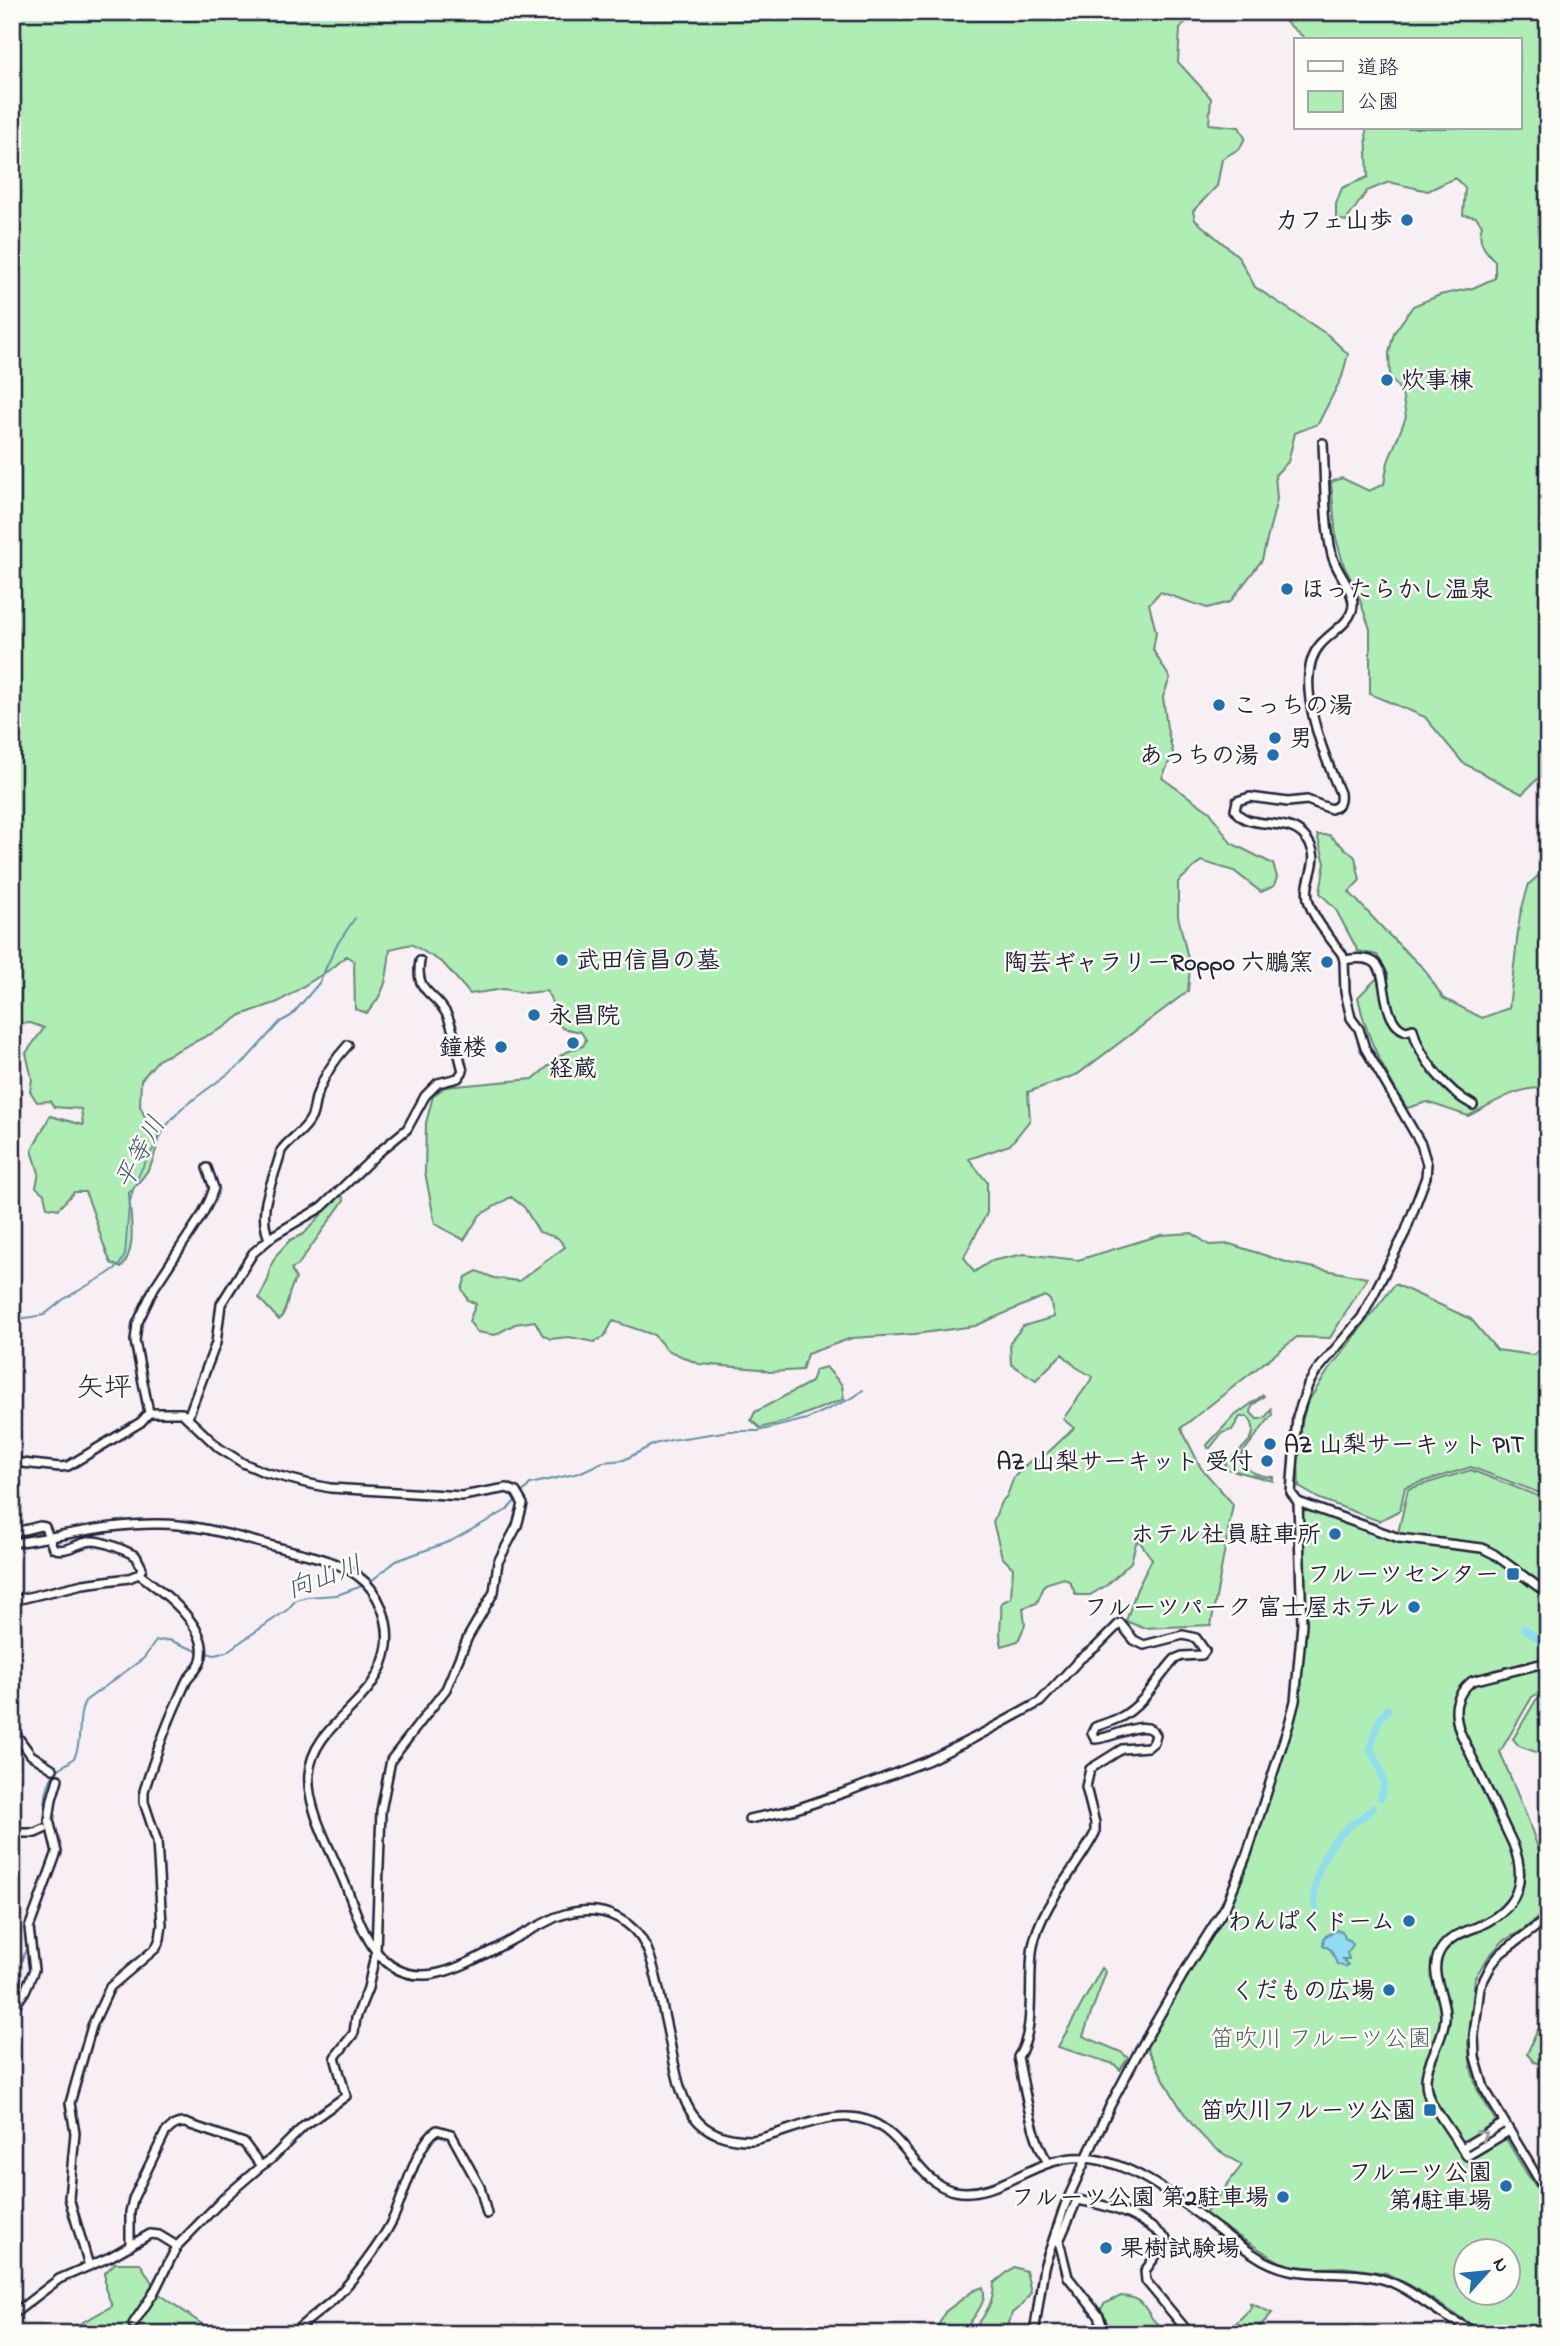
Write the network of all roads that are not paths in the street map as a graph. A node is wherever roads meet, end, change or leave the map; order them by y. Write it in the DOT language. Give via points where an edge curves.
graph roads {
  1 [pos="1323,443"];
  2 [pos="1344,960"];
  3 [pos="419,961"];
  4 [pos="348,1045"];
  5 [pos="1473,1105"];
  6 [pos="207,1168"];
  7 [pos="269,1239"];
  8 [pos="149,1413"];
  9 [pos="188,1417"];
  10 [pos="12,1462"];
  11 [pos="1298,1502"];
  12 [pos="12,1533"];
  13 [pos="49,1538"];
  14 [pos="12,1543"];
  15 [pos="139,1574"];
  16 [pos="1548,1594"];
  17 [pos="12,1601"];
  18 [pos="1548,1662"];
  19 [pos="12,1729"];
  20 [pos="52,1769"];
  21 [pos="58,1779"];
  22 [pos="749,1819"];
  23 [pos="44,1829"];
  24 [pos="12,1833"];
  25 [pos="1548,1918"];
  26 [pos="376,1950"];
  27 [pos="12,2010"];
  28 [pos="1504,2123"];
  29 [pos="1509,2131"];
  30 [pos="1462,2148"];
  31 [pos="1088,2158"];
  32 [pos="1048,2162"];
  33 [pos="261,2166"];
  34 [pos="1548,2195"];
  35 [pos="487,2214"];
  36 [pos="1056,2240"];
  37 [pos="130,2246"];
  38 [pos="177,2246"];
  39 [pos="89,2266"];
  40 [pos="12,2315"];
  41 [pos="133,2324"];
  42 [pos="293,2334"];
  43 [pos="1034,2334"];
  44 [pos="1105,2334"];
  45 [pos="1190,2334"];
  46 [pos="1478,2334"];
  1 -- 2 [label="street" via="1332,558 1353,602 1350,617 1312,658 1310,687 1317,738 1340,801 1331,809 1312,800 1250,797 1237,801 1235,810 1244,819 1287,825 1309,842 1315,860 1308,880 1309,905"];
  2 -- 5 [label="street" via="1363,957 1379,967 1395,1023 1406,1031 1413,1029 1435,1071"];
  2 -- 11 [label="street" via="1351,1018 1421,1144 1426,1177 1405,1233 1362,1317 1315,1373 1305,1394 1297,1417 1291,1493"];
  3 -- 7 [label="street" via="420,984 448,1017 463,1070 458,1078 438,1083 425,1096 407,1129 322,1207"];
  4 -- 7 [label="street" via="321,1084 310,1120 281,1151 264,1205"];
  6 -- 8 [label="street" via="214,1188 210,1199 154,1287 137,1324 135,1340"];
  7 -- 9 [label="street" via="253,1253 221,1304 216,1343"];
  8 -- 9 [label="street"];
  8 -- 10 [label="street" via="68,1466"];
  9 -- 26 [label="street" via="202,1434 243,1463 306,1483 462,1496 507,1488 522,1500 517,1526 498,1562 494,1592 446,1689 391,1760 381,1811"];
  11 -- 16 [label="street" via="1399,1538 1482,1548"];
  11 -- 31 [label="street" via="1302,1634 1296,1701 1289,1724 1226,1906 1139,2051"];
  12 -- 13 [label="street" via="40,1526"];
  13 -- 14 [label="street"];
  13 -- 15 [label="street" via="56,1550 97,1541 128,1552 140,1562"];
  13 -- 26 [label="street" via="135,1525 182,1525 316,1557 341,1566 371,1589 385,1616 387,1645 380,1673 320,1741 312,1756 308,1787 328,1846"];
  15 -- 17 [label="street"];
  15 -- 39 [label="street" via="183,1610 199,1639 201,1653 167,1725 144,1791 157,1841 160,1939 156,1948 110,1987 92,2026 70,2103 75,2133 69,2198"];
  18 -- 30 [label="street" via="1472,1681 1456,1702 1460,1732 1520,1863 1513,1900 1504,1911 1457,1934 1437,1959 1436,1981 1445,2003 1445,2023 1425,2082 1432,2104"];
  19 -- 20 [label="street" via="31,1755"];
  21 -- 27 [label="street" via="49,1820 57,1852 29,1928 34,1969"];
  22 -- 32 [label="street" via="849,1791 982,1734 1040,1702 1120,1623 1144,1645 1182,1635 1196,1638 1205,1651 1202,1655 1175,1659 1130,1711 1095,1727 1092,1733 1101,1739 1149,1727 1156,1735 1148,1746 1122,1749 1090,1769 1086,1787 1095,1833 1038,1926 1028,2025 1018,2057 1036,2135"];
  23 -- 24 [label="street"];
  25 -- 28 [label="street" via="1501,1953 1480,1987 1475,2057 1484,2088"];
  26 -- 32 [label="street" via="406,1972 439,1975 556,1916 581,1910 605,1912 631,1925 649,1950 684,2101 696,2120 717,2134 753,2140 831,2118 859,2117 892,2134 936,2182 962,2192 996,2186"];
  26 -- 33 [label="street" via="354,2033 335,2057 346,2096 304,2126"];
  28 -- 29 [label="street"];
  30 -- 28 [label="street, one-way"];
  29 -- 30 [label="street" via="1467,2156"];
  29 -- 34 [label="street"];
  31 -- 32 [label="street"];
  31 -- 36 [label="street" via="1065,2205"];
  31 -- 46 [label="street" via="1137,2173 1278,2267 1384,2280"];
  33 -- 37 [label="street" via="244,2143 179,2122 165,2133 133,2199"];
  33 -- 38 [label="street"];
  35 -- 42 [label="street" via="480,2187 451,2134 437,2130 414,2166 391,2223 376,2246 336,2297"];
  36 -- 43 [label="street" via="1044,2267"];
  36 -- 44 [label="street" via="1069,2277 1099,2316"];
  36 -- 45 [label="street" via="1077,2200 1096,2203 1157,2230 1167,2240 1145,2271 1146,2281"];
  37 -- 38 [label="street" via="150,2234"];
  37 -- 39 [label="street"];
  38 -- 41 [label="street"];
  39 -- 40 [label="street" via="59,2279"];
}
